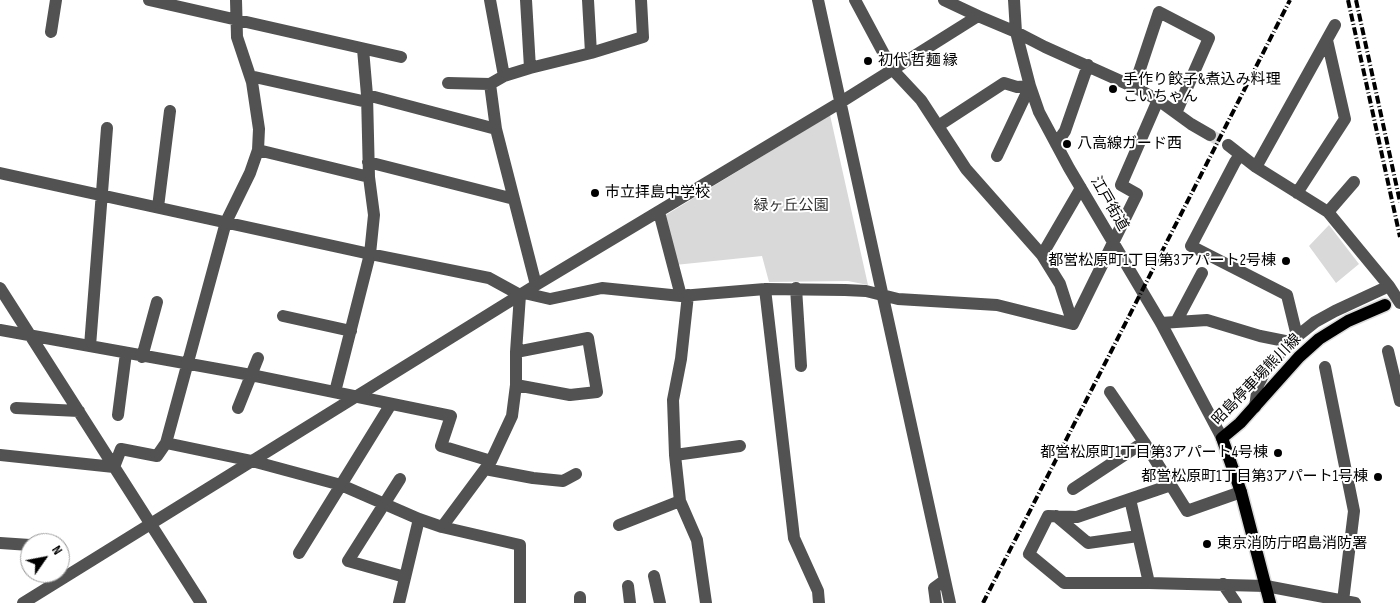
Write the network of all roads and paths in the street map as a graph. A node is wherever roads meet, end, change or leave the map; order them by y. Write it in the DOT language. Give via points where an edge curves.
graph roads {
  1 [pos="56,0"];
  2 [pos="149,0"];
  3 [pos="236,0"];
  4 [pos="490,0"];
  5 [pos="526,0"];
  6 [pos="588,0"];
  7 [pos="641,0"];
  8 [pos="818,0"];
  9 [pos="855,0"];
  10 [pos="944,0"];
  11 [pos="1014,0"];
  12 [pos="978,16"];
  13 [pos="237,21"];
  14 [pos="1335,25"];
  15 [pos="51,32"];
  16 [pos="1016,32"];
  17 [pos="1327,40"];
  18 [pos="363,49"];
  19 [pos="591,53"];
  20 [pos="401,57"];
  21 [pos="1088,65"];
  22 [pos="530,68"];
  23 [pos="892,69"];
  24 [pos="250,76"];
  25 [pos="504,76"];
  26 [pos="448,83"];
  27 [pos="490,84"];
  28 [pos="1030,86"];
  29 [pos="1134,87"];
  30 [pos="367,98"];
  31 [pos="1158,100"];
  32 [pos="841,102"];
  33 [pos="170,111"];
  34 [pos="1176,113"];
  35 [pos="938,126"];
  36 [pos="107,128"];
  37 [pos="496,129"];
  38 [pos="1210,135"];
  39 [pos="1056,144"];
  40 [pos="1228,145"];
  41 [pos="258,150"];
  42 [pos="1240,155"];
  43 [pos="997,156"];
  44 [pos="368,162"];
  45 [pos="1256,166"];
  46 [pos="0,173"];
  47 [pos="369,177"];
  48 [pos="1354,182"];
  49 [pos="1081,188"];
  50 [pos="1297,193"];
  51 [pos="103,195"];
  52 [pos="514,198"];
  53 [pos="158,207"];
  54 [pos="659,212"];
  55 [pos="1328,212"];
  56 [pos="226,222"];
  57 [pos="1112,242"];
  58 [pos="370,254"];
  59 [pos="1042,255"];
  60 [pos="1202,273"];
  61 [pos="536,285"];
  62 [pos="1389,286"];
  63 [pos="0,288"];
  64 [pos="796,288"];
  65 [pos="765,289"];
  66 [pos="522,294"];
  67 [pos="684,296"];
  68 [pos="884,296"];
  69 [pos="157,302"];
  70 [pos="1400,303"];
  71 [pos="1385,305"];
  72 [pos="283,316"];
  73 [pos="1176,322"];
  74 [pos="1161,323"];
  75 [pos="1073,324"];
  76 [pos="0,330"];
  77 [pos="351,330"];
  78 [pos="31,336"];
  79 [pos="1293,339"];
  80 [pos="90,346"];
  81 [pos="1388,351"];
  82 [pos="516,352"];
  83 [pos="126,353"];
  84 [pos="142,356"];
  85 [pos="258,358"];
  86 [pos="188,364"];
  87 [pos="801,366"];
  88 [pos="1325,367"];
  89 [pos="251,375"];
  90 [pos="516,386"];
  91 [pos="335,392"];
  92 [pos="1110,392"];
  93 [pos="357,396"];
  94 [pos="1400,401"];
  95 [pos="391,404"];
  96 [pos="1254,407"];
  97 [pos="16,408"];
  98 [pos="238,408"];
  99 [pos="79,411"];
  100 [pos="118,415"];
  101 [pos="1222,438"];
  102 [pos="1144,442"];
  103 [pos="166,443"];
  104 [pos="740,446"];
  105 [pos="0,455"];
  106 [pos="676,455"];
  107 [pos="252,461"];
  108 [pos="488,465"];
  109 [pos="114,467"];
  110 [pos="576,474"];
  111 [pos="400,479"];
  112 [pos="341,485"];
  113 [pos="1171,485"];
  114 [pos="1073,489"];
  115 [pos="1241,492"];
  116 [pos="1130,499"];
  117 [pos="680,501"];
  118 [pos="384,502"];
  119 [pos="1056,516"];
  120 [pos="419,519"];
  121 [pos="150,523"];
  122 [pos="619,525"];
  123 [pos="442,527"];
  124 [pos="1138,536"];
  125 [pos="0,543"];
  126 [pos="20,544"];
  127 [pos="299,553"];
  128 [pos="654,576"];
  129 [pos="405,577"];
  130 [pos="946,580"];
  131 [pos="1149,583"];
  132 [pos="1223,584"];
  133 [pos="628,586"];
  134 [pos="1266,586"];
  135 [pos="1349,602"];
  136 [pos="23,603"];
  137 [pos="201,603"];
  138 [pos="399,603"];
  139 [pos="520,603"];
  140 [pos="630,603"];
  141 [pos="660,603"];
  142 [pos="706,603"];
  143 [pos="819,603"];
  144 [pos="936,603"];
  145 [pos="950,603"];
  146 [pos="1236,603"];
  147 [pos="1270,603"];
  1 -- 15 [label="street"];
  2 -- 13 [label="street"];
  3 -- 13 [label="street"];
  4 -- 25 [label="street"];
  5 -- 22 [label="street"];
  6 -- 19 [label="street"];
  7 -- 19 [label="street" via="644,37"];
  8 -- 32 [label="street"];
  9 -- 23 [label="street"];
  10 -- 12 [label="street"];
  11 -- 16 [label="street, 江戸街道"];
  12 -- 16 [label="street"];
  12 -- 23 [label="street"];
  13 -- 18 [label="street"];
  13 -- 24 [label="street" via="237,37"];
  14 -- 17 [label="street"];
  16 -- 21 [label="street"];
  16 -- 28 [label="street, 江戸街道"];
  17 -- 45 [label="street"];
  17 -- 50 [label="street" via="1345,119"];
  18 -- 20 [label="street"];
  18 -- 30 [label="street"];
  19 -- 22 [label="street"];
  21 -- 29 [label="street"];
  21 -- 39 [label="street" via="1065,131"];
  22 -- 25 [label="street"];
  23 -- 32 [label="street"];
  23 -- 35 [label="street" via="921,100"];
  24 -- 30 [label="street"];
  24 -- 41 [label="street" via="259,129"];
  25 -- 27 [label="street"];
  26 -- 27 [label="street"];
  27 -- 37 [label="street"];
  28 -- 35 [label="street" via="1004,83"];
  28 -- 39 [label="street, 江戸街道"];
  28 -- 43 [label="street"];
  29 -- 31 [label="street"];
  29 -- 34 [label="street" via="1159,12 1209,38"];
  30 -- 37 [label="street"];
  30 -- 44 [label="street"];
  31 -- 34 [label="street"];
  31 -- 57 [label="street" via="1121,185 1137,194"];
  32 -- 54 [label="street"];
  32 -- 68 [label="street"];
  33 -- 53 [label="street"];
  34 -- 38 [label="street"];
  35 -- 59 [label="street" via="966,169"];
  36 -- 51 [label="street"];
  37 -- 52 [label="street"];
  39 -- 49 [label="street, 江戸街道"];
  40 -- 42 [label="street"];
  41 -- 47 [label="street"];
  41 -- 56 [label="street"];
  42 -- 45 [label="street"];
  42 -- 79 [label="street" via="1191,246 1287,294"];
  44 -- 47 [label="street"];
  44 -- 52 [label="street"];
  45 -- 50 [label="street"];
  46 -- 51 [label="street"];
  47 -- 58 [label="street" via="374,215"];
  48 -- 55 [label="street"];
  49 -- 57 [label="street, 江戸街道"];
  49 -- 59 [label="street"];
  50 -- 55 [label="street"];
  51 -- 53 [label="street"];
  51 -- 80 [label="street"];
  52 -- 61 [label="street"];
  53 -- 56 [label="street"];
  54 -- 61 [label="street"];
  54 -- 67 [label="street"];
  55 -- 62 [label="street"];
  56 -- 58 [label="street"];
  56 -- 86 [label="street"];
  57 -- 74 [label="street, 江戸街道"];
  57 -- 75 [label="street"];
  58 -- 66 [label="street" via="489,278"];
  58 -- 77 [label="street"];
  59 -- 75 [label="street" via="1060,284"];
  60 -- 73 [label="street"];
  61 -- 66 [label="street"];
  62 -- 70 [label="street"];
  62 -- 79 [label="street" via="1315,322"];
  63 -- 78 [label="street"];
  64 -- 65 [label="street"];
  64 -- 68 [label="street" via="866,291"];
  64 -- 87 [label="street"];
  65 -- 67 [label="street"];
  65 -- 143 [label="street" via="794,538 818,591"];
  66 -- 67 [label="street" via="550,299 602,288"];
  66 -- 82 [label="street"];
  66 -- 93 [label="street"];
  67 -- 106 [label="street" via="681,359 673,400"];
  68 -- 75 [label="street" via="997,305"];
  68 -- 130 [label="street"];
  69 -- 84 [label="street"];
  71 -- 96 [label="main road, 昭島停車場熊川線" via="1348,321 1319,339 1298,357"];
  72 -- 77 [label="street"];
  73 -- 74 [label="street"];
  73 -- 79 [label="street" via="1208,320 1260,336"];
  74 -- 101 [label="street, 江戸街道"];
  76 -- 78 [label="street"];
  77 -- 91 [label="street"];
  78 -- 80 [label="street"];
  78 -- 99 [label="street"];
  79 -- 96 [label="street" via="1262,378"];
  80 -- 83 [label="street"];
  81 -- 94 [label="street"];
  82 -- 90 [label="street"];
  82 -- 90 [label="street" via="588,338 597,392 570,395"];
  83 -- 84 [label="street"];
  83 -- 100 [label="street"];
  84 -- 86 [label="street"];
  85 -- 89 [label="street"];
  86 -- 89 [label="street"];
  86 -- 103 [label="street"];
  88 -- 135 [label="street" via="1354,511"];
  89 -- 91 [label="street"];
  89 -- 98 [label="street"];
  90 -- 108 [label="street" via="512,416"];
  91 -- 93 [label="street"];
  92 -- 102 [label="street"];
  93 -- 95 [label="street"];
  93 -- 107 [label="street"];
  95 -- 108 [label="street" via="451,416 441,446"];
  95 -- 112 [label="street"];
  96 -- 101 [label="main road, 昭島停車場熊川線"];
  97 -- 99 [label="street"];
  99 -- 109 [label="street"];
  101 -- 115 [label="main road, 昭島停車場熊川線"];
  102 -- 113 [label="street"];
  102 -- 114 [label="street"];
  103 -- 107 [label="street"];
  103 -- 109 [label="street" via="157,456 121,449"];
  104 -- 106 [label="street"];
  105 -- 109 [label="street"];
  106 -- 117 [label="street"];
  107 -- 112 [label="street"];
  107 -- 121 [label="street"];
  108 -- 110 [label="street" via="533,478 564,481"];
  108 -- 123 [label="street"];
  109 -- 121 [label="street"];
  111 -- 118 [label="street"];
  112 -- 118 [label="street"];
  112 -- 127 [label="street"];
  113 -- 115 [label="street" via="1187,511"];
  113 -- 116 [label="street"];
  115 -- 134 [label="main road, 昭島停車場熊川線"];
  116 -- 119 [label="street" via="1077,517"];
  116 -- 124 [label="street"];
  117 -- 122 [label="street"];
  117 -- 142 [label="street" via="697,540"];
  118 -- 120 [label="street"];
  118 -- 129 [label="street" via="348,561"];
  119 -- 124 [label="street" via="1088,544"];
  119 -- 131 [label="street" via="1048,516 1029,554 1064,583"];
  120 -- 123 [label="street"];
  120 -- 129 [label="street"];
  121 -- 136 [label="street"];
  121 -- 137 [label="street"];
  123 -- 139 [label="street" via="520,545"];
  124 -- 131 [label="street"];
  125 -- 126 [label="street"];
  128 -- 141 [label="street"];
  129 -- 138 [label="street"];
  130 -- 144 [label="street" via="934,588"];
  130 -- 145 [label="street"];
  131 -- 132 [label="street"];
  132 -- 134 [label="street"];
  132 -- 146 [label="street"];
  133 -- 140 [label="street"];
  134 -- 135 [label="street"];
  134 -- 147 [label="main road, 昭島停車場熊川線"];
}
